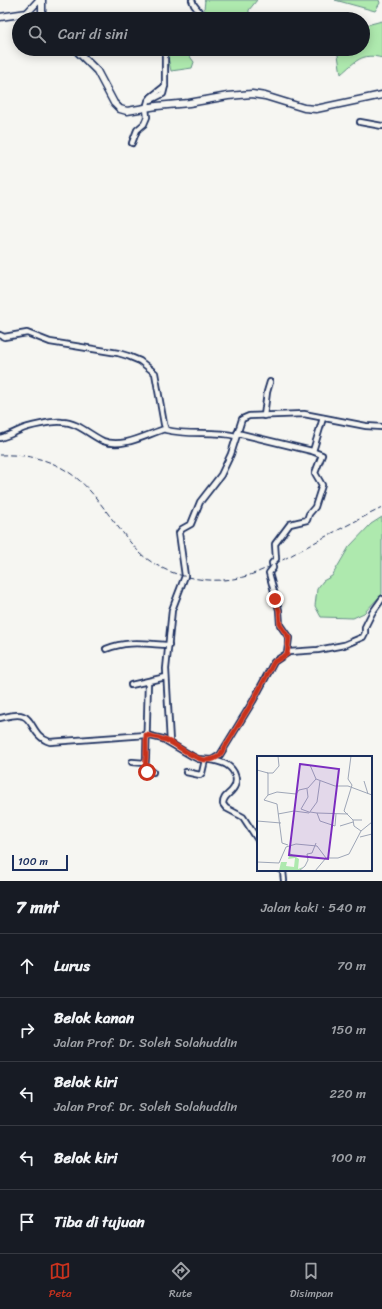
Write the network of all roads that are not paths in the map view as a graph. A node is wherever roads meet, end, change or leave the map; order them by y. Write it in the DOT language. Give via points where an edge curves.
graph roads {
  1 [pos="41,0"];
  2 [pos="192,0"];
  3 [pos="28,12"];
  4 [pos="42,12"];
  5 [pos="200,12"];
  6 [pos="12,15"];
  7 [pos="0,17"];
  8 [pos="83,56"];
  9 [pos="165,56"];
  10 [pos="382,95"];
  11 [pos="146,106"];
  12 [pos="360,122"];
  13 [pos="382,126"];
  14 [pos="132,143"];
  15 [pos="0,335"];
  16 [pos="270,382"];
  17 [pos="264,416"];
  18 [pos="323,418"];
  19 [pos="382,427"];
  20 [pos="165,429"];
  21 [pos="236,434"];
  22 [pos="0,438"];
  23 [pos="313,451"];
  24 [pos="382,599"];
  25 [pos="170,645"];
  26 [pos="106,650"];
  27 [pos="287,654"];
  28 [pos="166,677"];
  29 [pos="148,682"];
  30 [pos="132,685"];
  31 [pos="0,718"];
  32 [pos="146,735"];
  33 [pos="170,742"];
  34 [pos="204,760"];
  35 [pos="212,760"];
  36 [pos="132,762"];
  37 [pos="145,763"];
  38 [pos="153,772"];
  39 [pos="186,772"];
  40 [pos="257,838"];
  41 [pos="282,871"];
  42 [pos="284,881"];
  1 -- 3 [label="main road"];
  1 -- 4 [label="main road"];
  2 -- 5 [label="street"];
  6 -- 7 [label="main road"];
  8 -- 11 [label="main road" via="97,71 116,106 127,111"];
  9 -- 11 [label="street" via="165,86 151,97"];
  10 -- 11 [label="main road" via="316,109 252,94"];
  11 -- 14 [label="street" via="147,116 144,124 137,130"];
  12 -- 13 [label="street"];
  15 -- 20 [label="street" via="4,337 27,333 50,342 118,353 140,361 155,374"];
  16 -- 17 [label="street" via="266,392"];
  17 -- 18 [label="street" via="304,414"];
  17 -- 21 [label="street" via="246,416 242,419"];
  18 -- 19 [label="street"];
  18 -- 23 [label="street"];
  20 -- 21 [label="street"];
  20 -- 22 [label="street" via="115,443 103,440 69,423 57,422 23,429"];
  21 -- 23 [label="street"];
  21 -- 25 [label="street" via="231,454 221,475 200,502 190,524 179,533 185,576 172,610"];
  23 -- 27 [label="street" via="322,456 315,473 322,485 315,507 307,520 290,524 275,544 276,559 269,573 279,610 280,625 289,638"];
  24 -- 27 [label="street" via="372,613 363,637 344,645"];
  25 -- 26 [label="street" via="128,643"];
  25 -- 28 [label="street"];
  27 -- 35 [label="street" via="274,662 220,755"];
  28 -- 29 [label="street"];
  28 -- 33 [label="street"];
  29 -- 30 [label="street"];
  29 -- 32 [label="street"];
  31 -- 32 [label="street" via="23,716 39,737 50,742"];
  32 -- 33 [label="street"];
  32 -- 37 [label="street"];
  33 -- 34 [label="street" via="192,756"];
  34 -- 35 [label="street"];
  34 -- 39 [label="street" via="202,774"];
  35 -- 40 [label="street" via="226,765 236,776 236,785 224,798 223,804 243,817"];
  36 -- 37 [label="street"];
  37 -- 38 [label="street" via="145,771"];
  41 -- 42 [label="street"];
}
